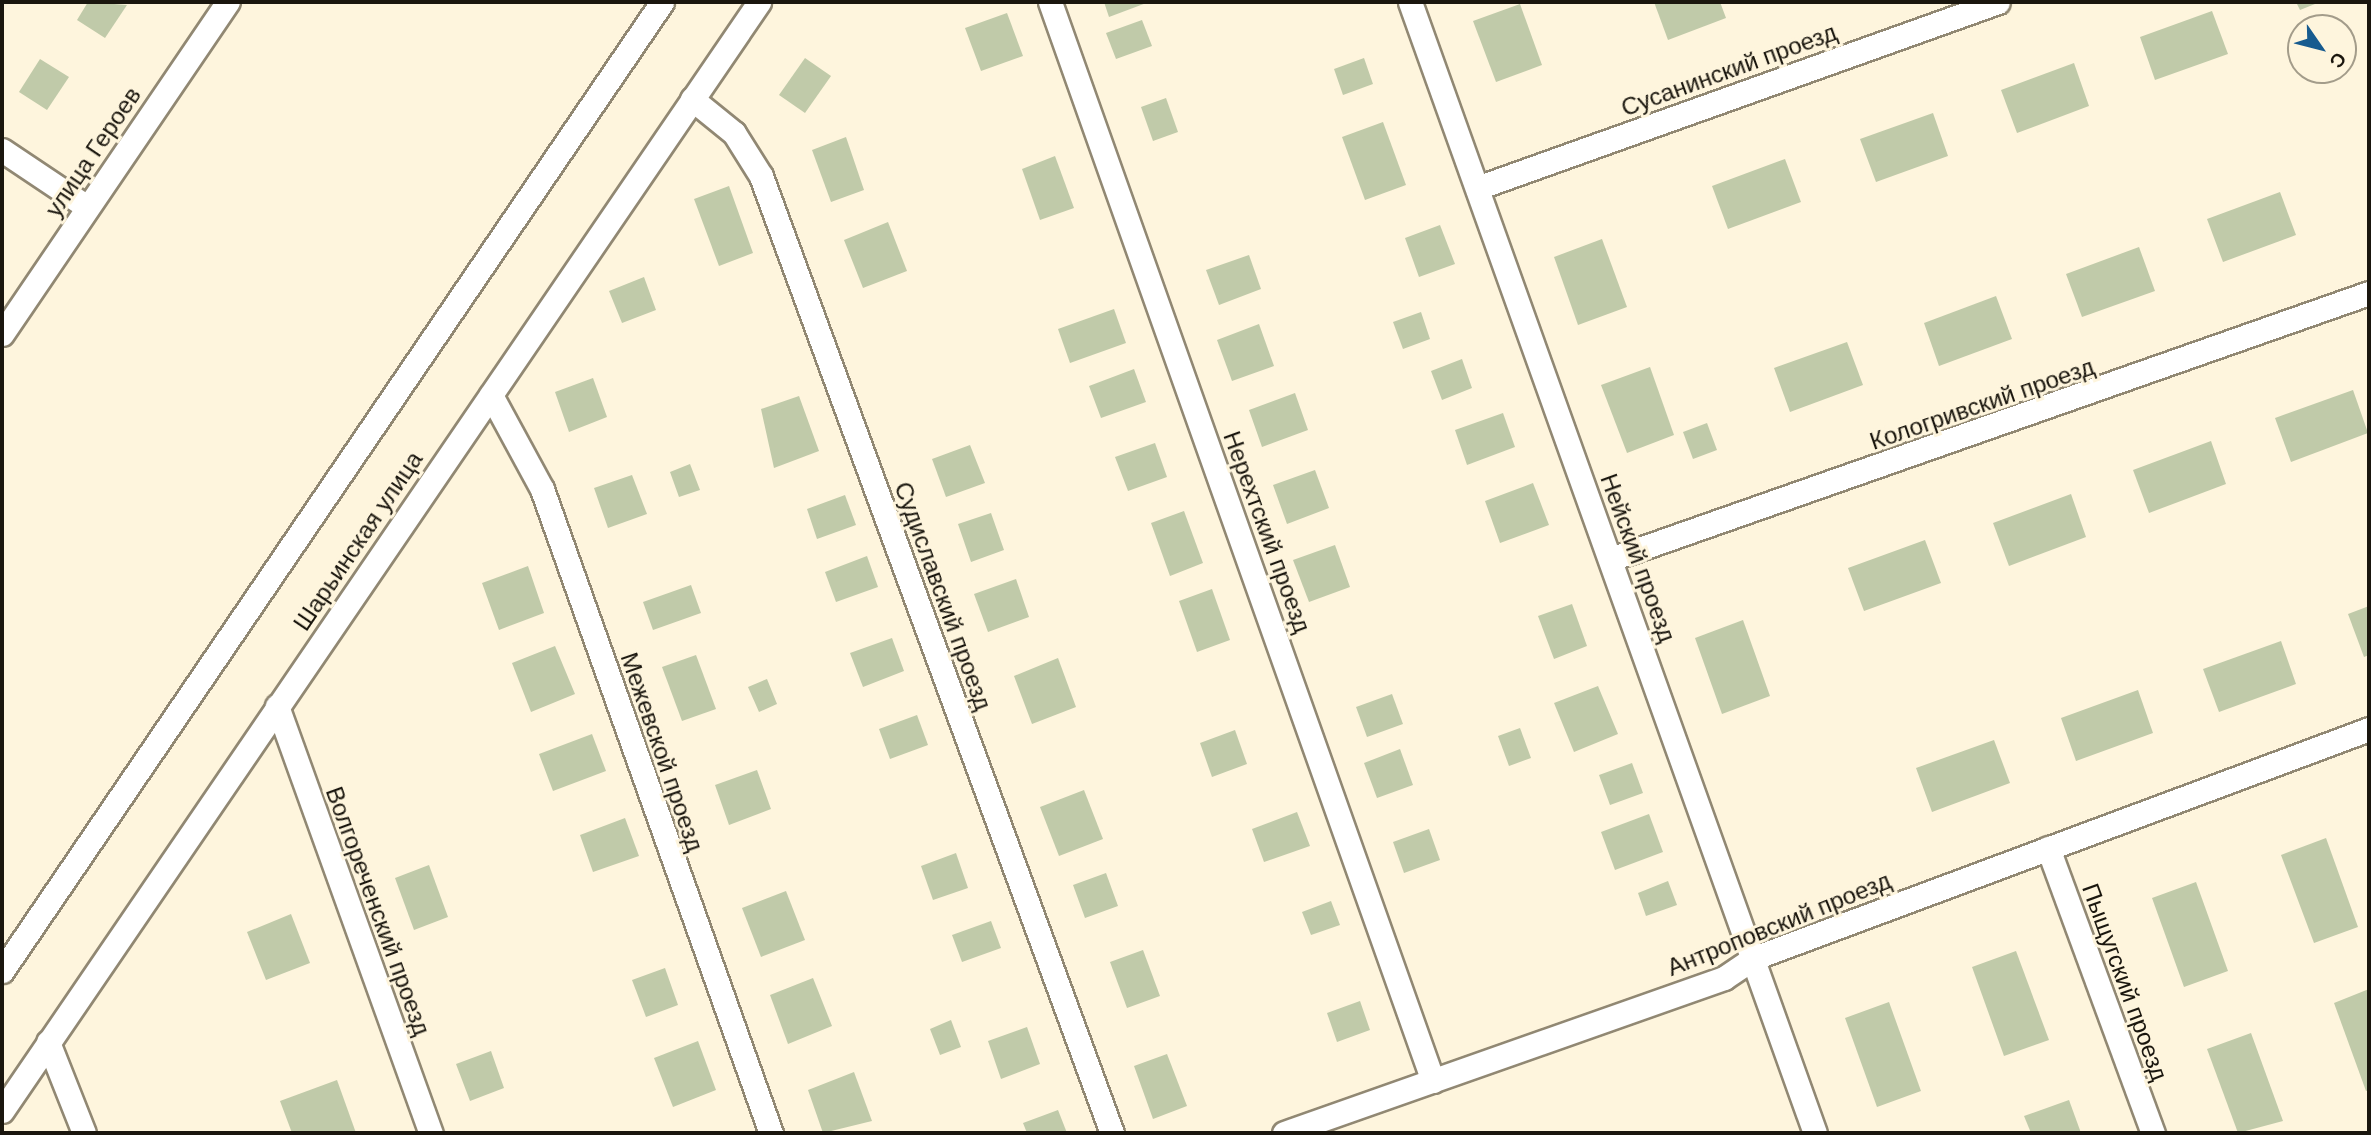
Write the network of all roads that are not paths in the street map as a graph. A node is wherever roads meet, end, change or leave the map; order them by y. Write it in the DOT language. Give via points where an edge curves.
graph roads {
  1 [pos="228,2"];
  2 [pos="662,2"];
  3 [pos="759,2"];
  4 [pos="1050,2"];
  5 [pos="1410,2"];
  6 [pos="1998,2"];
  7 [pos="692,99"];
  8 [pos="2,150"];
  9 [pos="1477,188"];
  10 [pos="87,207"];
  11 [pos="2369,293"];
  12 [pos="2,334"];
  13 [pos="491,395"];
  14 [pos="1611,559"];
  15 [pos="277,706"];
  16 [pos="2368,733"];
  17 [pos="2049,848"];
  18 [pos="1754,958"];
  19 [pos="2,971"];
  20 [pos="48,1042"];
  21 [pos="1433,1080"];
  22 [pos="2,1111"];
  23 [pos="84,1133"];
  24 [pos="430,1133"];
  25 [pos="771,1133"];
  26 [pos="1112,1133"];
  27 [pos="1284,1133"];
  28 [pos="1815,1133"];
  29 [pos="2153,1133"];
  1 -- 10 [label="street, улица Героев"];
  2 -- 19 [label="street"];
  3 -- 7 [label="street, Шарьинская улица"];
  4 -- 21 [label="street, Нерехтский проезд"];
  5 -- 9 [label="street, Нейский проезд"];
  6 -- 9 [label="street, Сусанинский проезд"];
  7 -- 13 [label="street, Шарьинская улица"];
  7 -- 26 [label="street, Судиславский проезд" via="734,133 761,176"];
  8 -- 10 [label="street"];
  9 -- 14 [label="street, Нейский проезд"];
  10 -- 12 [label="street, улица Героев"];
  11 -- 14 [label="street, Кологривский проезд"];
  13 -- 15 [label="street, Шарьинская улица"];
  13 -- 25 [label="street, Межевской проезд" via="542,489"];
  14 -- 18 [label="street, Нейский проезд"];
  15 -- 20 [label="street, Шарьинская улица"];
  15 -- 24 [label="street, Волгореченский проезд"];
  16 -- 17 [label="street, Антроповский проезд"];
  17 -- 18 [label="street, Антроповский проезд"];
  17 -- 29 [label="street, Пыщугский проезд"];
  18 -- 21 [label="street, Антроповский проезд" via="1724,978"];
  18 -- 28 [label="street, Нейский проезд"];
  20 -- 22 [label="street, Шарьинская улица"];
  20 -- 23 [label="street"];
  21 -- 27 [label="street, Антроповский проезд"];
}
